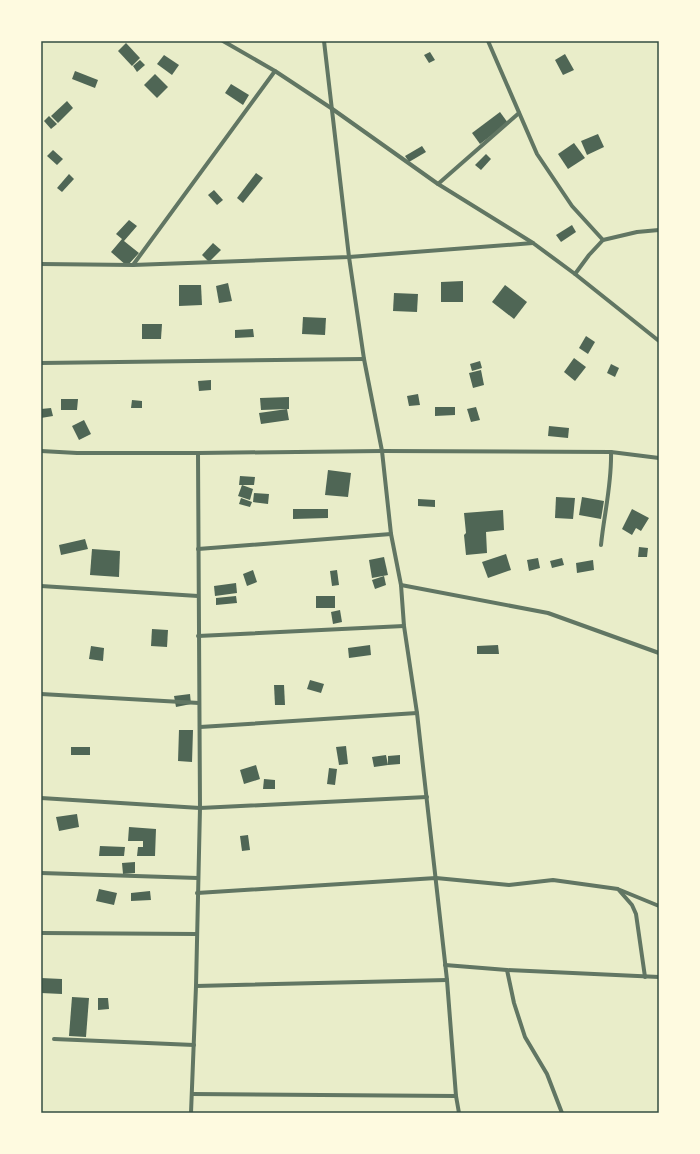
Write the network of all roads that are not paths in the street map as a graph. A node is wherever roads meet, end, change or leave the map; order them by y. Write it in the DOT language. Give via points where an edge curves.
graph roads {
  1 [pos="222,41"];
  2 [pos="324,41"];
  3 [pos="488,41"];
  4 [pos="275,72"];
  5 [pos="331,108"];
  6 [pos="519,113"];
  7 [pos="438,184"];
  8 [pos="659,230"];
  9 [pos="603,240"];
  10 [pos="533,243"];
  11 [pos="349,257"];
  12 [pos="41,264"];
  13 [pos="133,265"];
  14 [pos="576,274"];
  15 [pos="659,341"];
  16 [pos="364,359"];
  17 [pos="41,363"];
  18 [pos="41,451"];
  19 [pos="382,451"];
  20 [pos="611,452"];
  21 [pos="198,453"];
  22 [pos="659,458"];
  23 [pos="391,534"];
  24 [pos="601,545"];
  25 [pos="198,549"];
  26 [pos="401,585"];
  27 [pos="41,586"];
  28 [pos="198,596"];
  29 [pos="404,626"];
  30 [pos="198,636"];
  31 [pos="659,653"];
  32 [pos="41,694"];
  33 [pos="199,703"];
  34 [pos="417,713"];
  35 [pos="200,727"];
  36 [pos="426,796"];
  37 [pos="41,798"];
  38 [pos="200,808"];
  39 [pos="41,873"];
  40 [pos="198,878"];
  41 [pos="436,878"];
  42 [pos="618,889"];
  43 [pos="197,893"];
  44 [pos="659,906"];
  45 [pos="41,933"];
  46 [pos="197,934"];
  47 [pos="445,965"];
  48 [pos="507,970"];
  49 [pos="644,977"];
  50 [pos="659,977"];
  51 [pos="447,980"];
  52 [pos="196,986"];
  53 [pos="54,1040"];
  54 [pos="194,1045"];
  55 [pos="192,1094"];
  56 [pos="456,1096"];
  57 [pos="191,1113"];
  58 [pos="459,1113"];
  59 [pos="562,1113"];
  1 -- 4 [label="street"];
  2 -- 5 [label="street"];
  3 -- 6 [label="street"];
  4 -- 5 [label="street"];
  4 -- 13 [label="street"];
  5 -- 7 [label="street"];
  5 -- 11 [label="street"];
  6 -- 7 [label="street"];
  6 -- 9 [label="street" via="537,154 572,206"];
  7 -- 10 [label="street"];
  8 -- 9 [label="street"];
  9 -- 14 [label="street"];
  10 -- 11 [label="street"];
  10 -- 14 [label="street"];
  11 -- 13 [label="street"];
  11 -- 16 [label="street"];
  12 -- 13 [label="street"];
  14 -- 15 [label="street"];
  16 -- 17 [label="street"];
  16 -- 19 [label="street"];
  18 -- 21 [label="street"];
  19 -- 20 [label="street"];
  19 -- 21 [label="street"];
  19 -- 23 [label="street"];
  20 -- 22 [label="street"];
  20 -- 24 [label="street" via="610,489"];
  21 -- 25 [label="street"];
  23 -- 25 [label="street"];
  23 -- 26 [label="street"];
  25 -- 28 [label="street"];
  26 -- 29 [label="street"];
  26 -- 31 [label="street" via="548,613"];
  27 -- 28 [label="street"];
  28 -- 30 [label="street"];
  29 -- 30 [label="street"];
  29 -- 34 [label="street"];
  30 -- 33 [label="street"];
  32 -- 33 [label="street"];
  33 -- 35 [label="street"];
  34 -- 35 [label="street"];
  34 -- 36 [label="street"];
  35 -- 38 [label="street"];
  36 -- 38 [label="street"];
  36 -- 41 [label="street"];
  37 -- 38 [label="street"];
  38 -- 40 [label="street"];
  39 -- 40 [label="street"];
  40 -- 43 [label="street"];
  41 -- 42 [label="street" via="509,885 553,880"];
  41 -- 43 [label="street"];
  41 -- 47 [label="street"];
  42 -- 44 [label="street"];
  42 -- 49 [label="street" via="632,905 636,914"];
  43 -- 46 [label="street"];
  45 -- 46 [label="street"];
  46 -- 52 [label="street"];
  47 -- 48 [label="street"];
  47 -- 51 [label="street"];
  48 -- 49 [label="street"];
  48 -- 59 [label="street" via="525,1037 546,1074"];
  49 -- 50 [label="street"];
  51 -- 52 [label="street"];
  51 -- 56 [label="street"];
  52 -- 54 [label="street"];
  53 -- 54 [label="street"];
  54 -- 55 [label="street"];
  55 -- 56 [label="street"];
  55 -- 57 [label="street"];
  56 -- 58 [label="street"];
}
